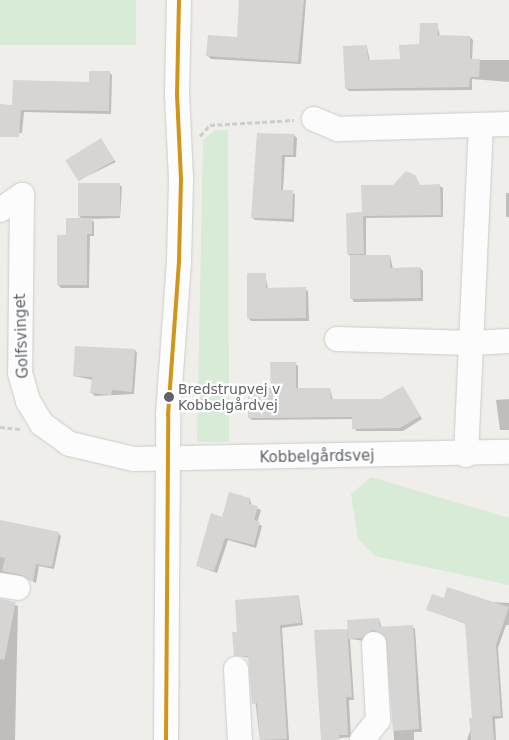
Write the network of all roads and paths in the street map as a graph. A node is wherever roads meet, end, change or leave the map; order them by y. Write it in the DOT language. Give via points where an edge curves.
graph roads {
  1 [pos="179,0"];
  2 [pos="314,119"];
  3 [pos="509,124"];
  4 [pos="481,125"];
  5 [pos="178,144"];
  6 [pos="0,210"];
  7 [pos="337,339"];
  8 [pos="509,341"];
  9 [pos="472,343"];
  10 [pos="509,452"];
  11 [pos="466,455"];
  12 [pos="168,459"];
  13 [pos="374,644"];
  14 [pos="236,669"];
  15 [pos="166,740"];
  16 [pos="240,740"];
  17 [pos="362,740"];
  1 -- 5 [label="street"];
  2 -- 4 [label="street" via="338,129"];
  2 -- 5 [label="path" via="210,125 194,143"];
  3 -- 4 [label="street"];
  4 -- 9 [label="street"];
  5 -- 12 [label="street" via="179,261"];
  6 -- 12 [label="street, Golfsvinget" via="22,196 20,373 28,401 42,424 70,444 91,450 134,459"];
  7 -- 9 [label="street"];
  8 -- 9 [label="street"];
  9 -- 11 [label="street"];
  10 -- 11 [label="street, Kobbelgårdsvej"];
  11 -- 12 [label="street, Kobbelgårdsvej"];
  12 -- 15 [label="street"];
  13 -- 17 [label="street" via="378,720"];
  14 -- 16 [label="street"];
}
